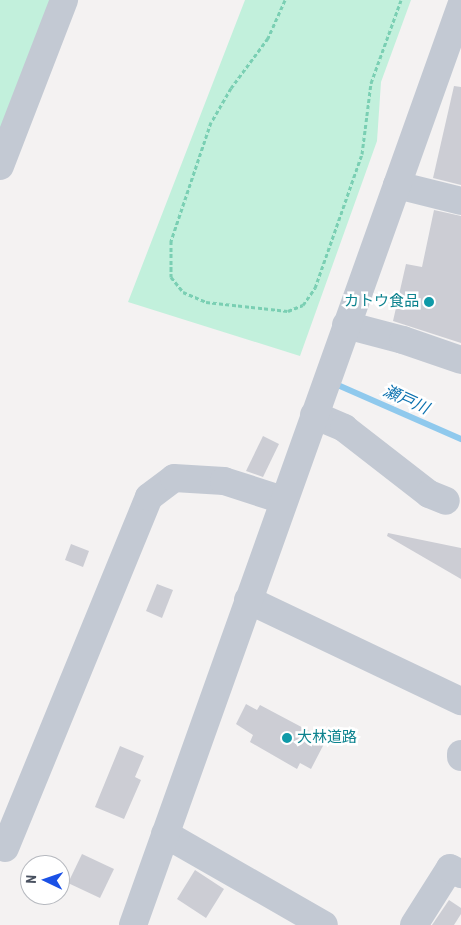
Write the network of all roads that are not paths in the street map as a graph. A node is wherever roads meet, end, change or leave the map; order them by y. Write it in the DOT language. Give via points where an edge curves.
graph roads {
  1 [pos="64,0"];
  2 [pos="461,6"];
  3 [pos="0,166"];
  4 [pos="396,185"];
  5 [pos="461,201"];
  6 [pos="346,325"];
  7 [pos="461,360"];
  8 [pos="314,414"];
  9 [pos="284,500"];
  10 [pos="446,501"];
  11 [pos="248,600"];
  12 [pos="461,701"];
  13 [pos="165,834"];
  14 [pos="5,848"];
  15 [pos="461,874"];
  16 [pos="133,925"];
  17 [pos="324,925"];
  18 [pos="414,925"];
  1 -- 3 [label="street"];
  2 -- 4 [label="street"];
  4 -- 5 [label="street"];
  4 -- 6 [label="street"];
  6 -- 7 [label="street"];
  6 -- 8 [label="street"];
  8 -- 9 [label="street"];
  8 -- 10 [label="street" via="344,428 429,494"];
  9 -- 11 [label="street"];
  9 -- 14 [label="street" via="224,481 174,478 164,482 149,497"];
  11 -- 12 [label="street"];
  11 -- 13 [label="street"];
  13 -- 16 [label="street"];
  13 -- 17 [label="street"];
  15 -- 18 [label="street" via="450,868"];
}
